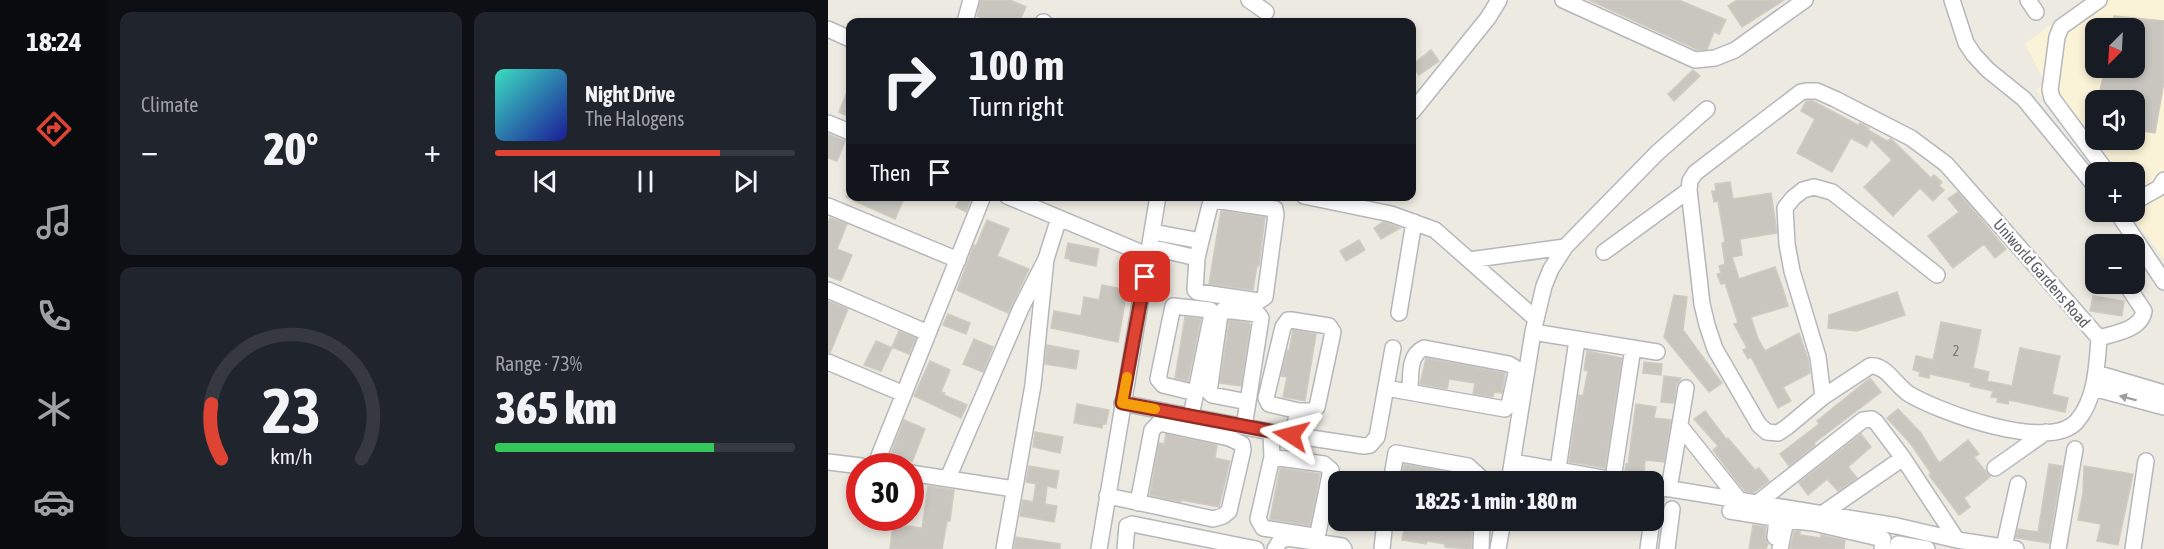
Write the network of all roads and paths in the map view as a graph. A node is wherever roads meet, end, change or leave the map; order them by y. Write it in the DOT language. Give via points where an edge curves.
graph roads {
  1 [pos="971,0"];
  2 [pos="1249,0"];
  3 [pos="1499,0"];
  4 [pos="1563,0"];
  5 [pos="1805,0"];
  6 [pos="1952,0"];
  7 [pos="2099,0"];
  8 [pos="1266,12"];
  9 [pos="968,18"];
  10 [pos="828,29"];
  11 [pos="846,37"];
  12 [pos="1416,107"];
  13 [pos="1707,109"];
  14 [pos="828,123"];
  15 [pos="846,130"];
  16 [pos="2100,162"];
  17 [pos="2085,174"];
  18 [pos="2164,180"];
  19 [pos="1689,190"];
  20 [pos="2145,196"];
  21 [pos="981,201"];
  22 [pos="1019,201"];
  23 [pos="1157,201"];
  24 [pos="1213,201"];
  25 [pos="1221,201"];
  26 [pos="1347,201"];
  27 [pos="828,206"];
  28 [pos="1059,218"];
  29 [pos="1414,222"];
  30 [pos="2124,222"];
  31 [pos="1201,240"];
  32 [pos="1150,245"];
  33 [pos="1565,247"];
  34 [pos="1604,252"];
  35 [pos="1197,258"];
  36 [pos="958,260"];
  37 [pos="1046,260"];
  38 [pos="1469,260"];
  39 [pos="1937,275"];
  40 [pos="2164,282"];
  41 [pos="828,290"];
  42 [pos="2133,294"];
  43 [pos="1399,313"];
  44 [pos="1535,325"];
  45 [pos="928,333"];
  46 [pos="2099,338"];
  47 [pos="1577,340"];
  48 [pos="1393,348"];
  49 [pos="1633,348"];
  50 [pos="1657,352"];
  51 [pos="828,362"];
  52 [pos="2096,373"];
  53 [pos="1386,388"];
  54 [pos="1686,388"];
  55 [pos="2093,388"];
  56 [pos="1410,391"];
  57 [pos="1196,393"];
  58 [pos="2164,393"];
  59 [pos="904,394"];
  60 [pos="1823,397"];
  61 [pos="1248,402"];
  62 [pos="1122,403"];
  63 [pos="2164,407"];
  64 [pos="1299,411"];
  65 [pos="1191,416"];
  66 [pos="1244,426"];
  67 [pos="1680,426"];
  68 [pos="1271,432"];
  69 [pos="2046,432"];
  70 [pos="1291,435"];
  71 [pos="2075,449"];
  72 [pos="880,453"];
  73 [pos="1272,457"];
  74 [pos="1903,458"];
  75 [pos="2146,461"];
  76 [pos="828,462"];
  77 [pos="1513,462"];
  78 [pos="846,464"];
  79 [pos="1995,468"];
  80 [pos="1558,469"];
  81 [pos="1392,471"];
  82 [pos="1473,471"];
  83 [pos="1511,471"];
  84 [pos="1569,471"];
  85 [pos="1620,471"];
  86 [pos="924,475"];
  87 [pos="1664,476"];
  88 [pos="948,478"];
  89 [pos="2018,484"];
  90 [pos="1014,489"];
  91 [pos="1664,489"];
  92 [pos="1107,496"];
  93 [pos="1138,503"];
  94 [pos="1756,504"];
  95 [pos="1735,506"];
  96 [pos="1672,509"];
  97 [pos="1822,514"];
  98 [pos="1384,531"];
  99 [pos="1481,531"];
  100 [pos="1501,531"];
  101 [pos="1651,531"];
  102 [pos="1957,540"];
  103 [pos="2010,548"];
  104 [pos="1004,549"];
  105 [pos="1099,549"];
  106 [pos="1125,549"];
  107 [pos="1256,549"];
  108 [pos="1275,549"];
  109 [pos="1344,549"];
  110 [pos="1382,549"];
  111 [pos="1480,549"];
  112 [pos="1498,549"];
  113 [pos="1648,549"];
  114 [pos="1667,549"];
  115 [pos="1773,549"];
  116 [pos="1780,549"];
  117 [pos="1882,549"];
  118 [pos="1897,549"];
  119 [pos="1927,549"];
  120 [pos="2058,549"];
  121 [pos="2133,549"];
  1 -- 9 [label="street"];
  2 -- 8 [label="street"];
  3 -- 12 [label="street"];
  4 -- 5 [label="street" via="1695,60 1735,50"];
  6 -- 17 [label="street" via="1974,55 2024,99"];
  7 -- 16 [label="street" via="2061,27 2050,90"];
  10 -- 11 [label="street"];
  13 -- 33 [label="street" via="1657,153"];
  14 -- 15 [label="street"];
  18 -- 20 [label="street"];
  19 -- 34 [label="street"];
  19 -- 46 [label="street, Uniworld Gardens Road" via="1695,173 1801,92 1817,92 1911,138 1946,164"];
  19 -- 60 [label="street, Uniworld Gardens Road" via="1702,304 1714,349 1759,425 1767,432 1778,433"];
  21 -- 36 [label="street"];
  22 -- 28 [label="street"];
  23 -- 32 [label="street"];
  24 -- 31 [label="street"];
  25 -- 35 [label="street" via="1275,209 1265,297 1259,302 1197,292"];
  26 -- 29 [label="street"];
  27 -- 36 [label="street"];
  28 -- 32 [label="street"];
  28 -- 37 [label="street"];
  29 -- 38 [label="street" via="1443,236"];
  29 -- 43 [label="street"];
  30 -- 40 [label="street"];
  31 -- 32 [label="street"];
  31 -- 35 [label="street"];
  32 -- 35 [label="street"];
  32 -- 62 [label="street"];
  33 -- 38 [label="street"];
  33 -- 44 [label="street" via="1544,286"];
  36 -- 45 [label="street"];
  37 -- 88 [label="street" via="1021,308"];
  37 -- 90 [label="street" via="1033,386"];
  38 -- 44 [label="street"];
  39 -- 60 [label="street" via="1832,192 1814,187 1792,198 1785,208 1787,244 1818,357"];
  41 -- 45 [label="street"];
  42 -- 46 [label="street" via="2144,311 2143,317 2135,326"];
  44 -- 47 [label="street"];
  44 -- 77 [label="street"];
  45 -- 59 [label="street"];
  46 -- 52 [label="street, Uniworld Gardens Road"];
  47 -- 49 [label="street"];
  47 -- 80 [label="street"];
  48 -- 53 [label="street"];
  49 -- 50 [label="street"];
  49 -- 85 [label="street"];
  51 -- 59 [label="street"];
  52 -- 55 [label="street, Uniworld Gardens Road"];
  52 -- 58 [label="street"];
  53 -- 56 [label="street"];
  53 -- 70 [label="street" via="1377,437 1370,445"];
  54 -- 67 [label="street"];
  63 -- 55 [label="street, one-way"];
  55 -- 69 [label="street, Uniworld Gardens Road" via="2076,422"];
  56 -- 56 [label="street" via="1505,410 1517,373 1509,364 1424,348 1413,357"];
  57 -- 57 [label="street" via="1212,312 1173,306 1158,379 1162,385"];
  57 -- 65 [label="street"];
  59 -- 72 [label="street"];
  60 -- 69 [label="street, Uniworld Gardens Road" via="1870,366 1876,366 1902,389 1926,403 1982,424"];
  61 -- 61 [label="street" via="1209,392 1223,310 1258,314 1261,318"];
  61 -- 66 [label="street"];
  62 -- 65 [label="street"];
  62 -- 92 [label="street"];
  64 -- 64 [label="street" via="1317,407 1333,332 1329,326 1288,320 1266,398 1269,404"];
  64 -- 70 [label="street"];
  65 -- 66 [label="street"];
  66 -- 68 [label="street"];
  67 -- 87 [label="street"];
  67 -- 95 [label="street"];
  68 -- 70 [label="street"];
  68 -- 73 [label="street"];
  69 -- 79 [label="street"];
  71 -- 120 [label="street"];
  73 -- 73 [label="street" via="1324,464 1330,470 1318,533 1313,536 1263,528 1259,523"];
  74 -- 94 [label="street" via="1876,422 1867,418"];
  74 -- 97 [label="street"];
  74 -- 102 [label="street"];
  75 -- 121 [label="street"];
  76 -- 78 [label="street"];
  77 -- 80 [label="street"];
  77 -- 83 [label="street"];
  80 -- 84 [label="street"];
  81 -- 82 [label="street" via="1396,453 1468,466"];
  86 -- 88 [label="street"];
  88 -- 90 [label="street"];
  89 -- 103 [label="street"];
  90 -- 104 [label="street"];
  91 -- 95 [label="street"];
  92 -- 93 [label="street"];
  92 -- 105 [label="street"];
  93 -- 93 [label="street" via="1213,519 1223,516 1229,511 1242,444 1229,438 1155,425"];
  94 -- 95 [label="street"];
  94 -- 97 [label="street"];
  95 -- 115 [label="street" via="1777,520"];
  96 -- 114 [label="street"];
  97 -- 102 [label="street"];
  98 -- 110 [label="street"];
  99 -- 111 [label="street"];
  100 -- 112 [label="street"];
  101 -- 113 [label="street"];
  102 -- 103 [label="street"];
  106 -- 107 [label="street" via="1127,526 1132,524"];
  108 -- 109 [label="street" via="1287,538"];
  116 -- 117 [label="street" via="1786,520 1883,539"];
  118 -- 119 [label="street" via="1898,544"];
}
